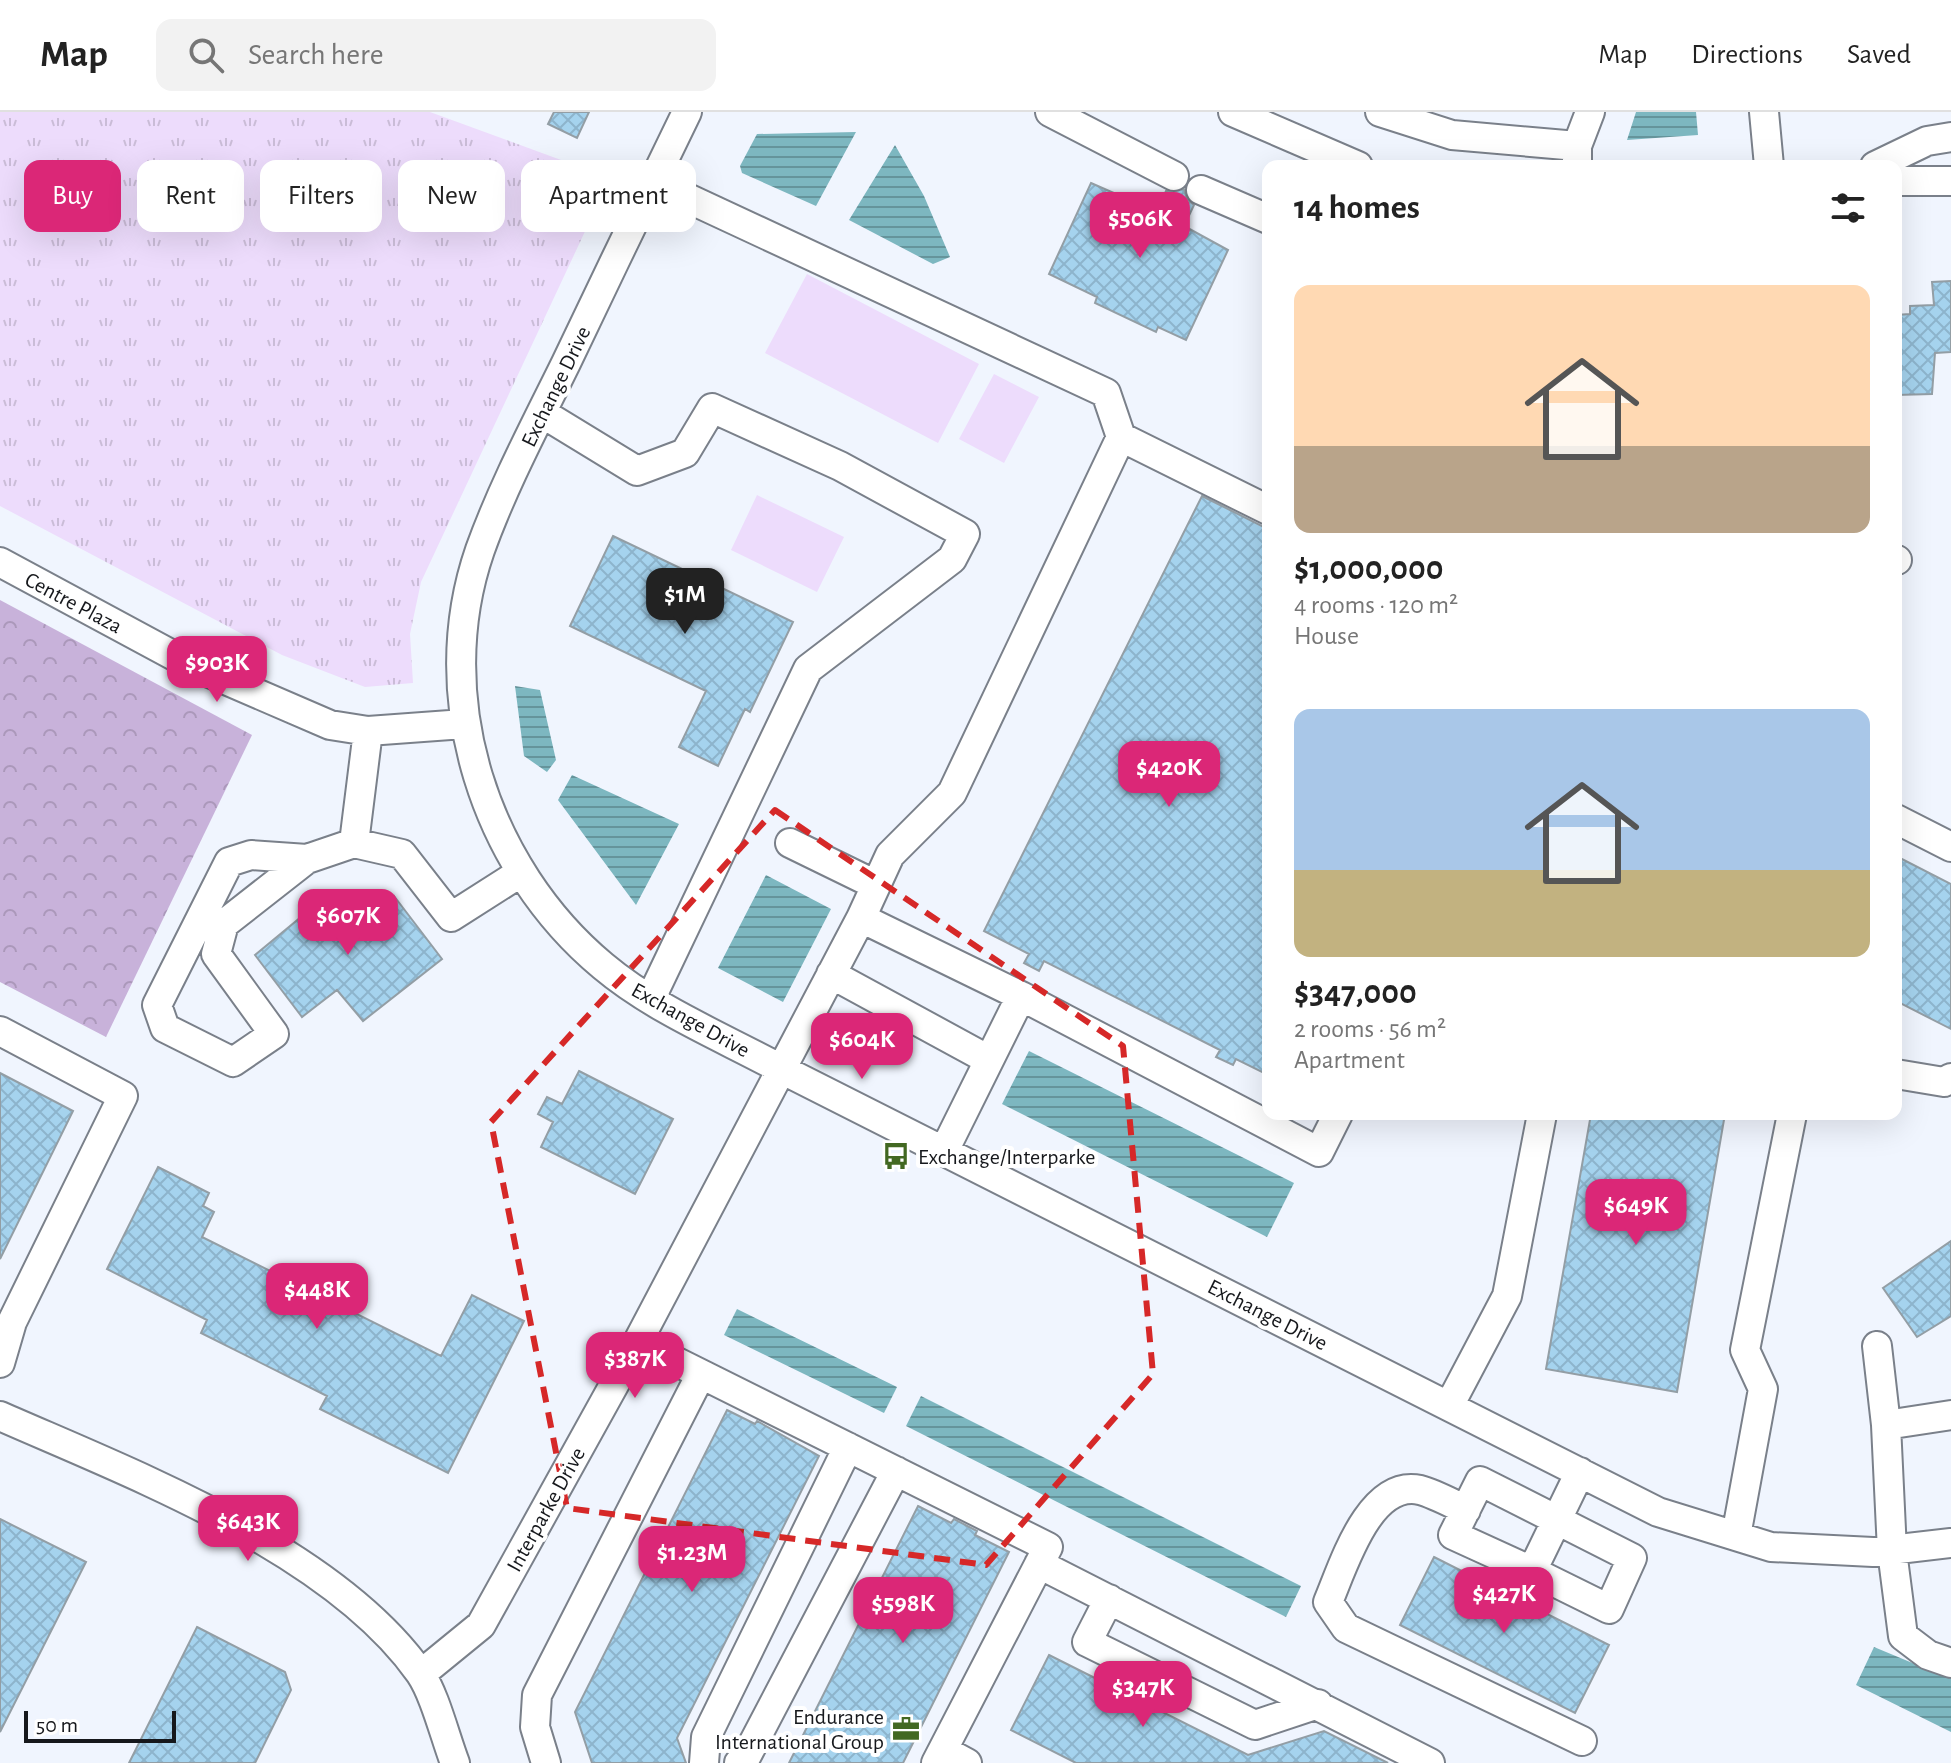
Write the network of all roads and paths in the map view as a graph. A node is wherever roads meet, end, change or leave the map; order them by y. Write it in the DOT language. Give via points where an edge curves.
graph roads {
  1 [pos="687,112"];
  2 [pos="1050,112"];
  3 [pos="1233,112"];
  4 [pos="1380,112"];
  5 [pos="1590,112"];
  6 [pos="1764,112"];
  7 [pos="1951,137"];
  8 [pos="1577,156"];
  9 [pos="664,160"];
  10 [pos="1344,160"];
  11 [pos="1768,160"];
  12 [pos="1887,160"];
  13 [pos="1174,176"];
  14 [pos="1951,181"];
  15 [pos="1902,182"];
  16 [pos="1201,190"];
  17 [pos="696,202"];
  18 [pos="1262,216"];
  19 [pos="629,232"];
  20 [pos="542,413"];
  21 [pos="1121,437"];
  22 [pos="1262,507"];
  23 [pos="0,562"];
  24 [pos="464,724"];
  25 [pos="368,731"];
  26 [pos="1902,822"];
  27 [pos="354,843"];
  28 [pos="790,843"];
  29 [pos="1951,847"];
  30 [pos="307,859"];
  31 [pos="520,873"];
  32 [pos="876,885"];
  33 [pos="861,918"];
  34 [pos="831,974"];
  35 [pos="1021,996"];
  36 [pos="651,998"];
  37 [pos="0,1031"];
  38 [pos="989,1060"];
  39 [pos="781,1069"];
  40 [pos="1902,1075"];
  41 [pos="1951,1078"];
  42 [pos="1335,1120"];
  43 [pos="1541,1120"];
  44 [pos="1791,1120"];
  45 [pos="944,1151"];
  46 [pos="1877,1346"];
  47 [pos="635,1347"];
  48 [pos="0,1363"];
  49 [pos="701,1374"];
  50 [pos="1449,1406"];
  51 [pos="1951,1415"];
  52 [pos="0,1416"];
  53 [pos="1886,1425"];
  54 [pos="848,1447"];
  55 [pos="896,1471"];
  56 [pos="1580,1472"];
  57 [pos="1466,1510"];
  58 [pos="1558,1518"];
  59 [pos="1736,1536"];
  60 [pos="1951,1543"];
  61 [pos="1892,1551"];
  62 [pos="1039,1564"];
  63 [pos="1532,1571"];
  64 [pos="1109,1599"];
  65 [pos="1951,1663"];
  66 [pos="421,1674"];
  67 [pos="1318,1704"];
  68 [pos="1582,1741"];
  69 [pos="949,1759"];
  70 [pos="455,1763"];
  71 [pos="546,1763"];
  72 [pos="704,1763"];
  73 [pos="739,1763"];
  74 [pos="1430,1763"];
  1 -- 9 [label="street, Exchange Drive"];
  2 -- 13 [label="street"];
  3 -- 10 [label="street"];
  4 -- 8 [label="street" via="1452,135"];
  5 -- 8 [label="street"];
  6 -- 11 [label="street"];
  7 -- 12 [label="street" via="1927,141"];
  14 -- 15 [label="street"];
  16 -- 18 [label="street"];
  17 -- 21 [label="street" via="1106,393"];
  19 -- 20 [label="street, Exchange Drive"];
  20 -- 24 [label="street, Exchange Drive" via="476,566 466,609"];
  20 -- 36 [label="street" via="637,471 685,453 712,408 840,466 965,534 952,559 808,669"];
  21 -- 22 [label="street"];
  21 -- 32 [label="street, Interparke Drive" via="952,793 890,855"];
  23 -- 25 [label="street, Centre Plaza" via="191,665 330,725"];
  24 -- 25 [label="street, Centre Plaza"];
  24 -- 31 [label="street, Exchange Drive" via="499,834"];
  25 -- 27 [label="street"];
  26 -- 29 [label="street"];
  27 -- 30 [label="street"];
  27 -- 31 [label="street" via="402,854 451,917"];
  28 -- 32 [label="street"];
  30 -- 30 [label="street" via="251,855 229,862 157,1005 165,1028 233,1062 274,1034 216,954 224,924"];
  31 -- 36 [label="street, Exchange Drive" via="559,924 604,967"];
  32 -- 33 [label="street, Interparke Drive"];
  33 -- 34 [label="street, Interparke Drive"];
  33 -- 35 [label="street"];
  34 -- 38 [label="street"];
  34 -- 39 [label="street, Interparke Drive"];
  35 -- 38 [label="street"];
  35 -- 42 [label="street" via="1319,1152"];
  36 -- 39 [label="street, Exchange Drive"];
  37 -- 48 [label="street" via="123,1096 12,1322"];
  38 -- 45 [label="street"];
  39 -- 45 [label="street, Exchange Drive"];
  39 -- 47 [label="street, Interparke Drive"];
  40 -- 41 [label="street" via="1944,1082"];
  43 -- 50 [label="street" via="1507,1296"];
  44 -- 59 [label="street" via="1745,1350 1763,1389"];
  45 -- 50 [label="street, Exchange Drive"];
  46 -- 53 [label="street"];
  47 -- 49 [label="street"];
  47 -- 66 [label="street, Interparke Drive" via="481,1625"];
  49 -- 54 [label="street"];
  49 -- 71 [label="street" via="537,1695 535,1727"];
  50 -- 56 [label="street, Exchange Drive"];
  51 -- 53 [label="street"];
  52 -- 66 [label="street" via="167,1490 297,1561 367,1615"];
  53 -- 61 [label="street"];
  54 -- 55 [label="street"];
  54 -- 72 [label="street" via="706,1737"];
  55 -- 62 [label="street" via="1048,1547"];
  55 -- 73 [label="street"];
  56 -- 58 [label="street"];
  56 -- 59 [label="street, Exchange Drive" via="1658,1512"];
  57 -- 58 [label="street" via="1480,1481"];
  57 -- 63 [label="street" via="1453,1535"];
  57 -- 68 [label="street" via="1417,1489 1387,1495 1363,1522 1328,1602 1346,1628"];
  58 -- 63 [label="street"];
  58 -- 63 [label="street" via="1632,1558 1609,1609"];
  59 -- 61 [label="street, Exchange Drive" via="1771,1547"];
  60 -- 61 [label="street, Exchange Drive"];
  61 -- 65 [label="street" via="1903,1636 1928,1655"];
  62 -- 64 [label="street"];
  62 -- 69 [label="street"];
  64 -- 67 [label="street"];
  64 -- 67 [label="street" via="1087,1642 1255,1725"];
  66 -- 70 [label="street"];
  67 -- 74 [label="street"];
}
